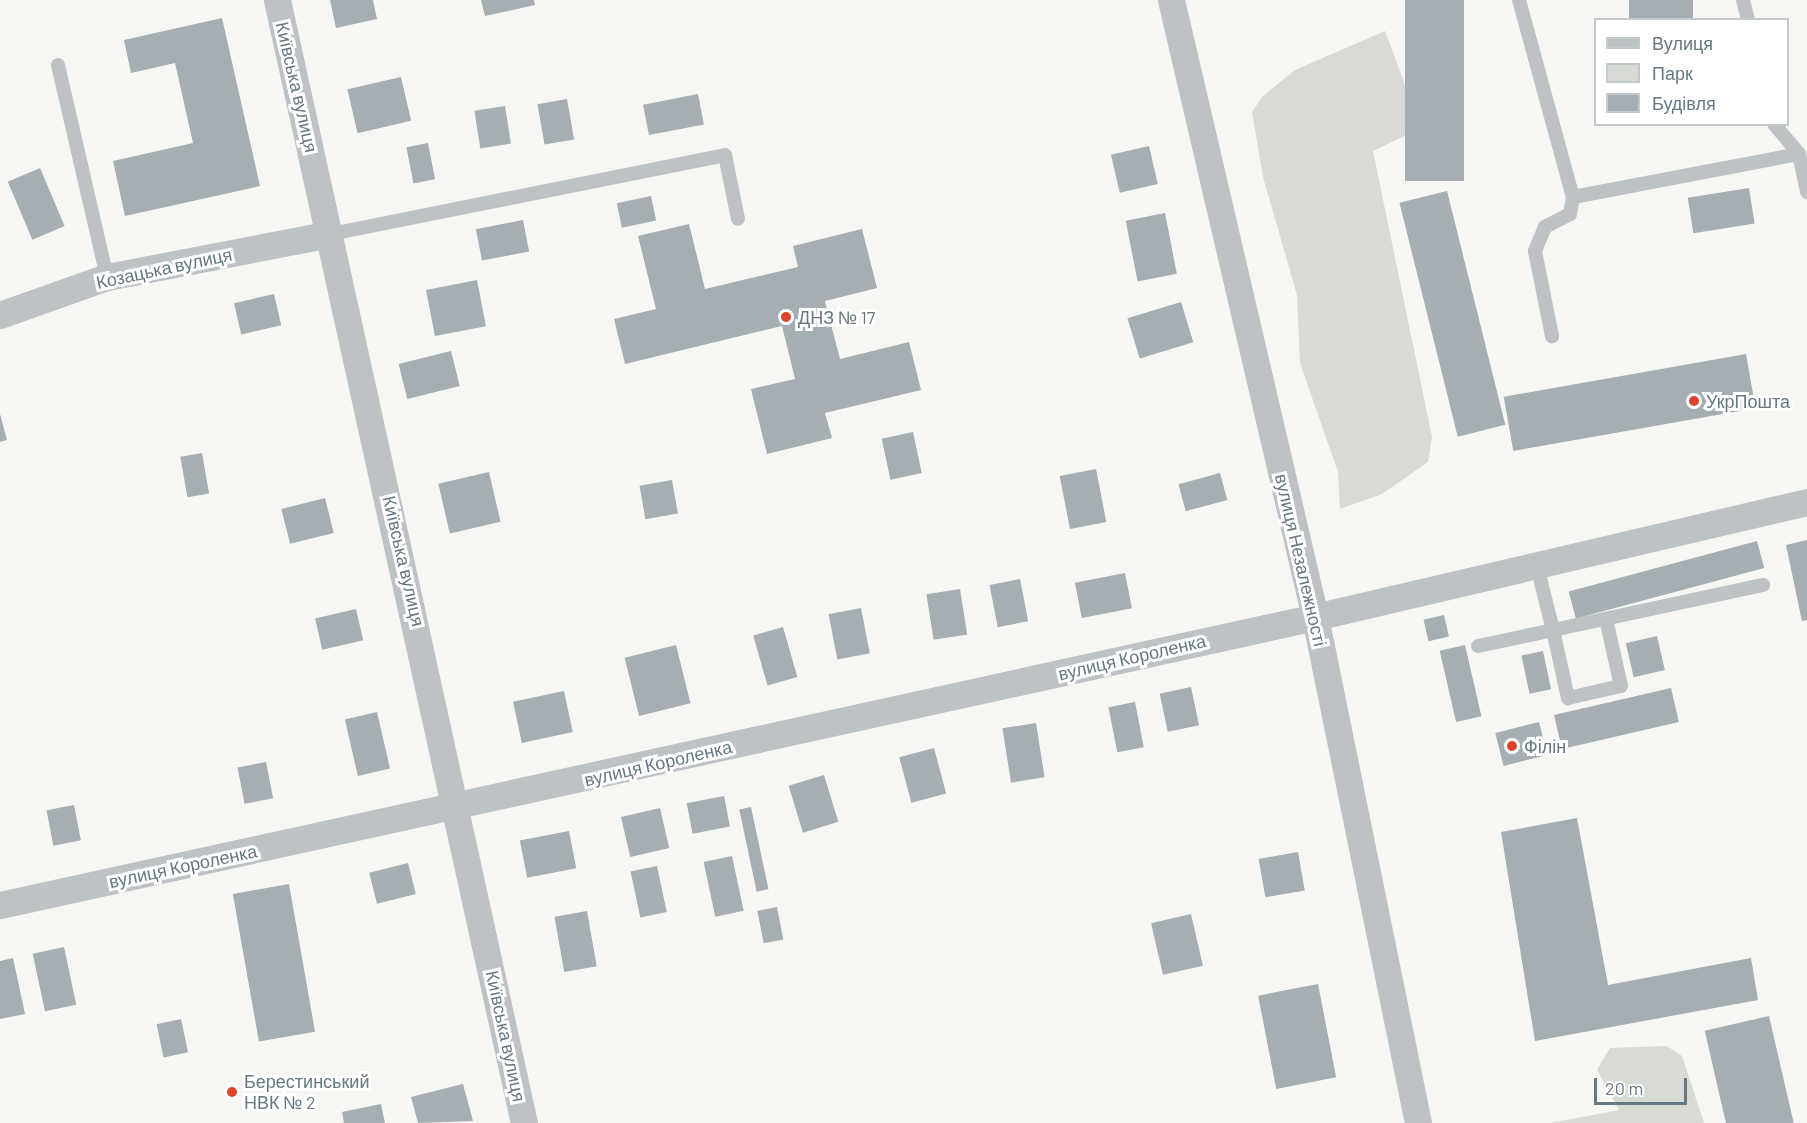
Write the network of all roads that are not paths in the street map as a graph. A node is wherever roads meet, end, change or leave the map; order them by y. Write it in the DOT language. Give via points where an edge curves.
graph roads {
  1 [pos="277,0"];
  2 [pos="1171,0"];
  3 [pos="1519,0"];
  4 [pos="1743,0"];
  5 [pos="1748,18"];
  6 [pos="58,65"];
  7 [pos="1776,126"];
  8 [pos="1799,154"];
  9 [pos="1807,192"];
  10 [pos="1573,197"];
  11 [pos="738,219"];
  12 [pos="331,234"];
  13 [pos="107,277"];
  14 [pos="0,315"];
  15 [pos="1552,336"];
  16 [pos="1807,502"];
  17 [pos="1537,566"];
  18 [pos="1763,585"];
  19 [pos="1315,617"];
  20 [pos="1606,619"];
  21 [pos="1553,630"];
  22 [pos="1478,646"];
  23 [pos="458,807"];
  24 [pos="0,905"];
  25 [pos="524,1123"];
  26 [pos="1418,1123"];
  1 -- 12 [label="street, Київська вулиця"];
  2 -- 19 [label="street, вулиця Незалежності"];
  3 -- 10 [label="lane"];
  4 -- 5 [label="lane"];
  6 -- 13 [label="lane"];
  7 -- 8 [label="lane"];
  8 -- 9 [label="lane"];
  8 -- 10 [label="lane"];
  10 -- 15 [label="lane" via="1570,214 1545,227 1535,251"];
  11 -- 12 [label="lane" via="725,155"];
  12 -- 13 [label="street, Козацька вулиця"];
  12 -- 23 [label="street, Київська вулиця"];
  13 -- 14 [label="street, Козацька вулиця"];
  16 -- 17 [label="street, вулиця Короленка"];
  17 -- 19 [label="street, вулиця Короленка"];
  17 -- 21 [label="lane"];
  18 -- 20 [label="lane"];
  19 -- 23 [label="street, вулиця Короленка"];
  19 -- 26 [label="street, вулиця Незалежності"];
  20 -- 21 [label="lane"];
  20 -- 21 [label="lane" via="1621,686 1568,698"];
  21 -- 22 [label="lane"];
  23 -- 24 [label="street, вулиця Короленка"];
  23 -- 25 [label="street, Київська вулиця"];
}
